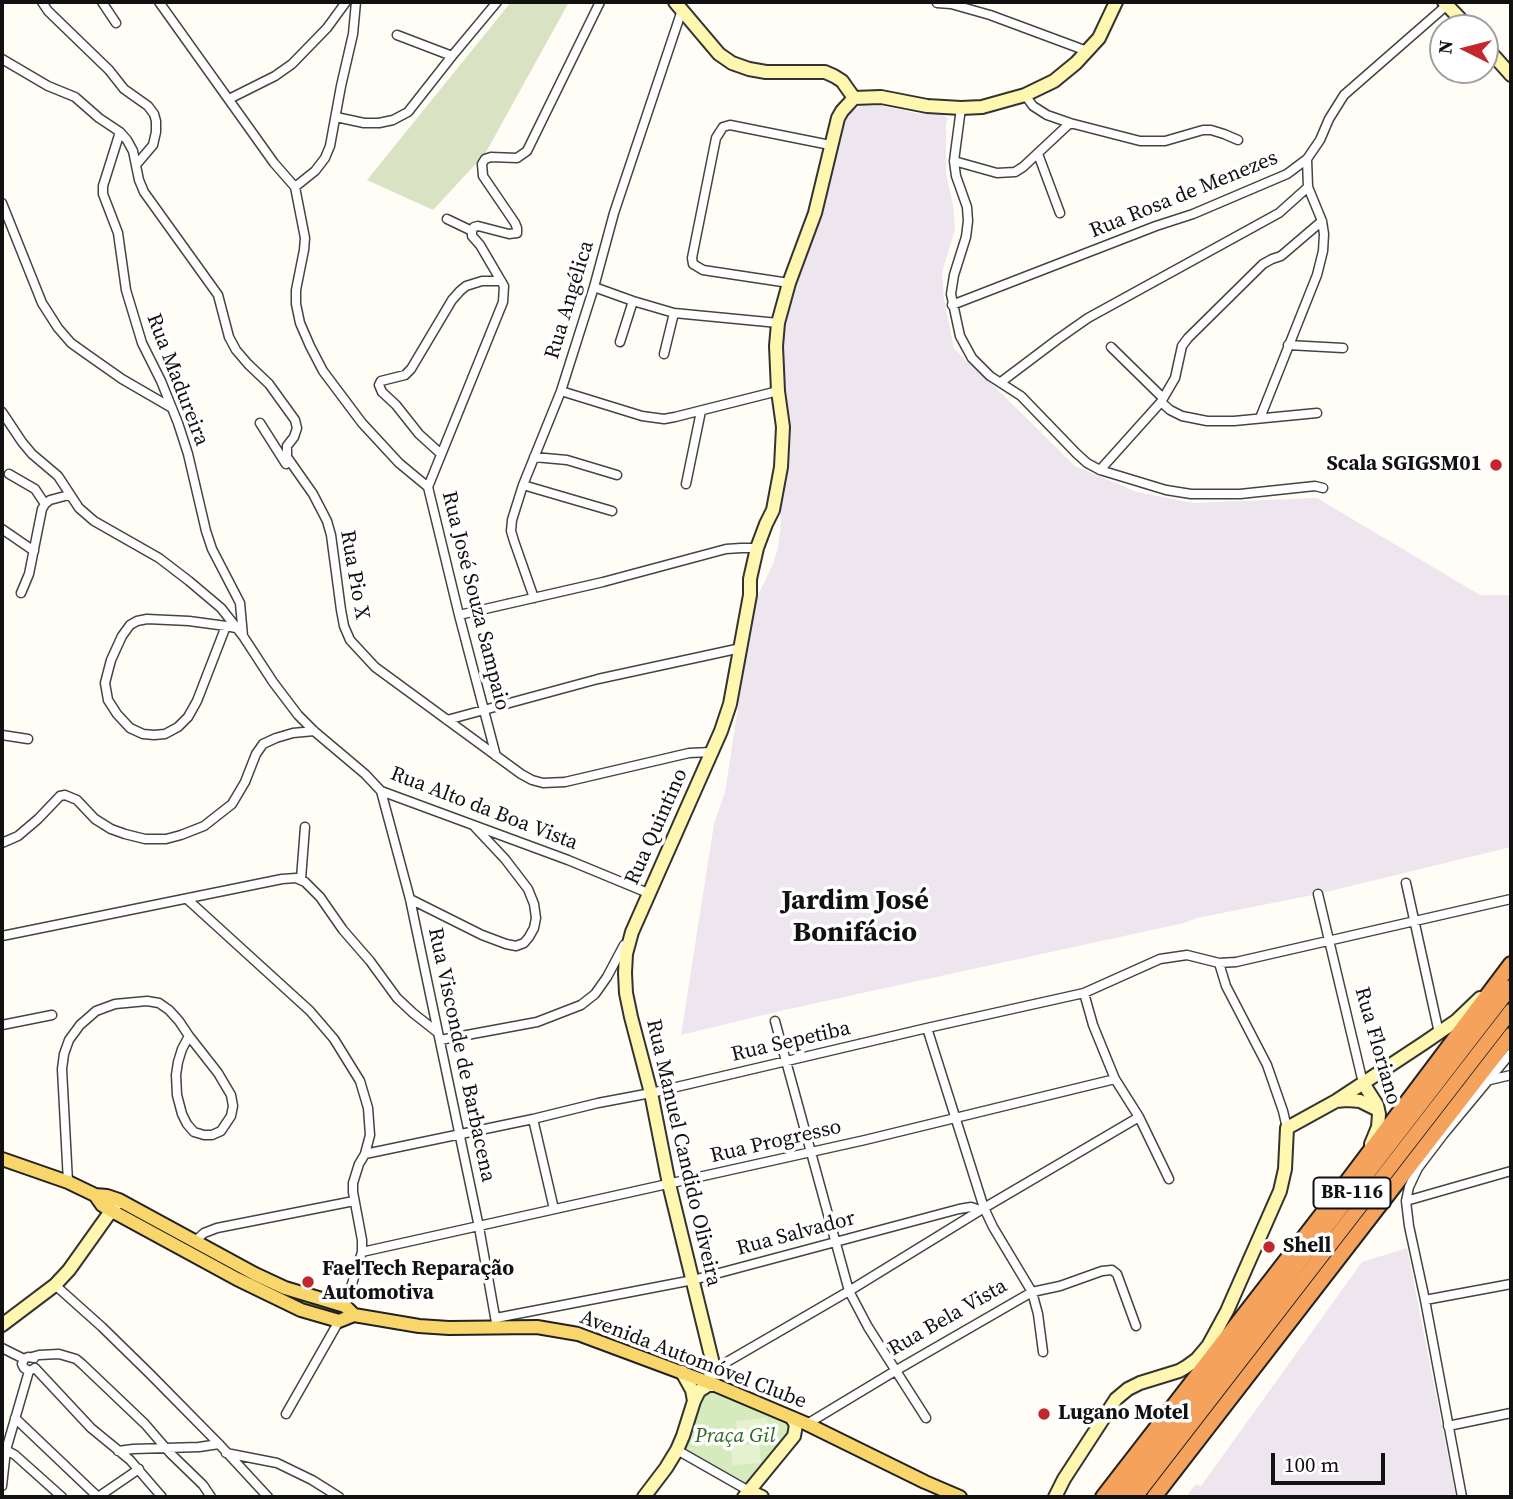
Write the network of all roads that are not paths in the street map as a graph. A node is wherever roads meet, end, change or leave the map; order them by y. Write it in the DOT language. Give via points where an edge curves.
graph roads {
  1 [pos="42,2"];
  2 [pos="102,2"];
  3 [pos="159,2"];
  4 [pos="346,2"];
  5 [pos="356,2"];
  6 [pos="497,2"];
  7 [pos="600,2"];
  8 [pos="1116,2"];
  9 [pos="937,3"];
  10 [pos="1446,3"];
  11 [pos="678,6"];
  12 [pos="117,23"];
  13 [pos="397,35"];
  14 [pos="1087,51"];
  15 [pos="452,56"];
  16 [pos="2,59"];
  17 [pos="1499,62"];
  18 [pos="1511,75"];
  19 [pos="1025,95"];
  20 [pos="855,98"];
  21 [pos="229,99"];
  22 [pos="961,108"];
  23 [pos="336,117"];
  24 [pos="1070,123"];
  25 [pos="120,132"];
  26 [pos="1238,140"];
  27 [pos="830,145"];
  28 [pos="1038,154"];
  29 [pos="1307,159"];
  30 [pos="954,161"];
  31 [pos="136,165"];
  32 [pos="295,187"];
  33 [pos="1308,187"];
  34 [pos="2,203"];
  35 [pos="1060,213"];
  36 [pos="447,219"];
  37 [pos="1322,221"];
  38 [pos="472,231"];
  39 [pos="501,281"];
  40 [pos="789,283"];
  41 [pos="594,287"];
  42 [pos="633,301"];
  43 [pos="952,304"];
  44 [pos="674,313"];
  45 [pos="778,323"];
  46 [pos="620,342"];
  47 [pos="1288,345"];
  48 [pos="1111,347"];
  49 [pos="1343,348"];
  50 [pos="664,354"];
  51 [pos="1001,382"];
  52 [pos="561,391"];
  53 [pos="778,391"];
  54 [pos="1162,400"];
  55 [pos="173,408"];
  56 [pos="701,411"];
  57 [pos="2,412"];
  58 [pos="1317,413"];
  59 [pos="1260,418"];
  60 [pos="260,423"];
  61 [pos="441,454"];
  62 [pos="534,457"];
  63 [pos="1100,470"];
  64 [pos="297,472"];
  65 [pos="9,474"];
  66 [pos="617,475"];
  67 [pos="686,484"];
  68 [pos="523,485"];
  69 [pos="428,486"];
  70 [pos="1323,488"];
  71 [pos="69,495"];
  72 [pos="45,504"];
  73 [pos="612,511"];
  74 [pos="2,530"];
  75 [pos="757,548"];
  76 [pos="34,551"];
  77 [pos="21,593"];
  78 [pos="534,598"];
  79 [pos="459,615"];
  80 [pos="226,626"];
  81 [pos="236,628"];
  82 [pos="243,636"];
  83 [pos="741,648"];
  84 [pos="484,710"];
  85 [pos="447,720"];
  86 [pos="314,732"];
  87 [pos="2,735"];
  88 [pos="28,739"];
  89 [pos="712,752"];
  90 [pos="496,755"];
  91 [pos="381,791"];
  92 [pos="473,824"];
  93 [pos="305,827"];
  94 [pos="2,843"];
  95 [pos="301,879"];
  96 [pos="1406,883"];
  97 [pos="648,893"];
  98 [pos="1318,894"];
  99 [pos="187,899"];
  100 [pos="410,899"];
  101 [pos="1511,899"];
  102 [pos="1415,921"];
  103 [pos="632,932"];
  104 [pos="2,936"];
  105 [pos="1328,940"];
  106 [pos="1219,963"];
  107 [pos="1511,964"];
  108 [pos="1507,981"];
  109 [pos="1084,993"];
  110 [pos="1511,1011"];
  111 [pos="52,1015"];
  112 [pos="775,1021"];
  113 [pos="2,1026"];
  114 [pos="927,1028"];
  115 [pos="1440,1032"];
  116 [pos="1511,1035"];
  117 [pos="189,1036"];
  118 [pos="439,1036"];
  119 [pos="1511,1052"];
  120 [pos="785,1061"];
  121 [pos="1511,1074"];
  122 [pos="1115,1079"];
  123 [pos="1490,1080"];
  124 [pos="1363,1083"];
  125 [pos="651,1093"];
  126 [pos="1336,1101"];
  127 [pos="1378,1110"];
  128 [pos="1139,1117"];
  129 [pos="956,1118"];
  130 [pos="533,1119"];
  131 [pos="1287,1128"];
  132 [pos="460,1135"];
  133 [pos="810,1152"];
  134 [pos="365,1154"];
  135 [pos="2,1159"];
  136 [pos="1359,1166"];
  137 [pos="1511,1171"];
  138 [pos="1169,1180"];
  139 [pos="68,1182"];
  140 [pos="669,1184"];
  141 [pos="95,1195"];
  142 [pos="119,1200"];
  143 [pos="354,1201"];
  144 [pos="1406,1201"];
  145 [pos="554,1209"];
  146 [pos="982,1209"];
  147 [pos="112,1211"];
  148 [pos="479,1227"];
  149 [pos="195,1241"];
  150 [pos="836,1241"];
  151 [pos="180,1248"];
  152 [pos="362,1252"];
  153 [pos="252,1280"];
  154 [pos="693,1280"];
  155 [pos="1511,1284"];
  156 [pos="55,1285"];
  157 [pos="849,1291"];
  158 [pos="1032,1292"];
  159 [pos="1425,1300"];
  160 [pos="350,1310"];
  161 [pos="339,1321"];
  162 [pos="496,1323"];
  163 [pos="2,1325"];
  164 [pos="1136,1325"];
  165 [pos="2,1348"];
  166 [pos="1043,1352"];
  167 [pos="28,1358"];
  168 [pos="32,1369"];
  169 [pos="895,1371"];
  170 [pos="682,1372"];
  171 [pos="712,1379"];
  172 [pos="694,1401"];
  173 [pos="1511,1413"];
  174 [pos="286,1415"];
  175 [pos="820,1416"];
  176 [pos="15,1418"];
  177 [pos="792,1418"];
  178 [pos="926,1418"];
  179 [pos="807,1424"];
  180 [pos="1448,1426"];
  181 [pos="819,1430"];
  182 [pos="219,1444"];
  183 [pos="165,1448"];
  184 [pos="4,1450"];
  185 [pos="677,1450"];
  186 [pos="118,1451"];
  187 [pos="226,1453"];
  188 [pos="139,1469"];
  189 [pos="1063,1479"];
  190 [pos="2,1486"];
  191 [pos="747,1494"];
  192 [pos="62,1497"];
  193 [pos="98,1497"];
  194 [pos="162,1497"];
  195 [pos="211,1497"];
  196 [pos="268,1497"];
  197 [pos="338,1497"];
  198 [pos="644,1497"];
  199 [pos="762,1497"];
  200 [pos="960,1497"];
  201 [pos="1047,1497"];
  202 [pos="1055,1497"];
  203 [pos="1103,1497"];
  204 [pos="1118,1497"];
  205 [pos="1135,1497"];
  206 [pos="1154,1497"];
  207 [pos="1462,1497"];
  1 -- 31 [label="street" via="124,89 154,114 153,145"];
  2 -- 12 [label="street"];
  3 -- 21 [label="street, Rua José Souza Sampaio"];
  4 -- 21 [label="street" via="292,64"];
  5 -- 23 [label="street"];
  6 -- 15 [label="street"];
  7 -- 38 [label="street" via="527,150 517,159 491,157 482,164 483,176 517,233 478,226"];
  8 -- 14 [label="main road" via="1099,38"];
  9 -- 14 [label="street" via="990,15"];
  10 -- 29 [label="street, Rua Rosa de Menezes" via="1344,95"];
  11 -- 20 [label="main road" via="732,63 766,72 825,72 842,81"];
  11 -- 41 [label="street, Rua Angélica"];
  13 -- 15 [label="street"];
  14 -- 19 [label="main road" via="1054,81"];
  15 -- 23 [label="street" via="408,112 393,120 379,124"];
  16 -- 25 [label="street" via="75,97"];
  17 -- 18 [label="main road"];
  19 -- 22 [label="main road"];
  19 -- 24 [label="street" via="1040,111"];
  20 -- 22 [label="main road"];
  20 -- 27 [label="main road, Rua Quintino" via="838,118"];
  21 -- 32 [label="street, Rua José Souza Sampaio"];
  22 -- 30 [label="street"];
  23 -- 32 [label="street" via="326,158"];
  24 -- 26 [label="street" via="1140,141 1165,141 1211,130"];
  24 -- 28 [label="street"];
  25 -- 31 [label="street"];
  25 -- 55 [label="street, Rua Madureira" via="103,194 118,233 133,317"];
  27 -- 40 [label="main road, Rua Quintino" via="815,213"];
  27 -- 40 [label="street" via="730,125 716,138 694,264 703,271"];
  28 -- 30 [label="street" via="1023,167 1006,173"];
  28 -- 35 [label="street"];
  29 -- 33 [label="street"];
  29 -- 43 [label="street, Rua Rosa de Menezes" via="1287,174 1242,194"];
  30 -- 43 [label="street" via="968,221 951,285"];
  31 -- 64 [label="street, Rua Pio X" via="145,192 218,295 236,350 295,420 296,432 286,451"];
  32 -- 69 [label="street, Rua José Souza Sampaio" via="305,238 296,304 310,346 323,371 377,440"];
  33 -- 37 [label="street"];
  33 -- 51 [label="street" via="1279,214 1088,318"];
  34 -- 55 [label="street" via="58,328 122,379"];
  36 -- 38 [label="street"];
  37 -- 47 [label="street" via="1323,251 1317,275"];
  37 -- 54 [label="street" via="1281,257 1263,264 1188,338"];
  38 -- 39 [label="street"];
  39 -- 61 [label="street" via="503,302"];
  39 -- 61 [label="street" via="482,281 460,291 411,369 379,385"];
  40 -- 45 [label="main road, Rua Quintino"];
  41 -- 42 [label="street"];
  41 -- 52 [label="street, Rua Angélica"];
  42 -- 44 [label="street"];
  42 -- 46 [label="street"];
  43 -- 51 [label="street" via="965,348 980,367"];
  44 -- 45 [label="street"];
  44 -- 50 [label="street"];
  45 -- 53 [label="main road, Rua Quintino"];
  47 -- 49 [label="street"];
  47 -- 59 [label="street"];
  48 -- 54 [label="street"];
  51 -- 63 [label="street"];
  52 -- 56 [label="street" via="653,418"];
  52 -- 62 [label="street, Rua Angélica"];
  53 -- 56 [label="street"];
  53 -- 75 [label="main road, Rua Quintino" via="783,427 778,490"];
  54 -- 59 [label="street" via="1170,410 1194,419"];
  54 -- 63 [label="street"];
  55 -- 82 [label="street, Rua Madureira" via="206,531 240,603"];
  56 -- 67 [label="street"];
  57 -- 71 [label="street, Rua Alto da Boa Vista"];
  58 -- 59 [label="street"];
  60 -- 64 [label="street" via="285,463"];
  61 -- 69 [label="street"];
  62 -- 66 [label="street" via="567,460"];
  62 -- 68 [label="street, Rua Angélica"];
  63 -- 70 [label="street" via="1191,494"];
  64 -- 85 [label="street, Rua Pio X" via="329,528 350,640 375,667"];
  65 -- 72 [label="street" via="35,489"];
  68 -- 73 [label="street"];
  68 -- 78 [label="street, Rua Angélica" via="511,531"];
  69 -- 79 [label="street, Rua José Souza Sampaio"];
  71 -- 72 [label="street"];
  71 -- 81 [label="street, Rua Alto da Boa Vista" via="94,521 189,580"];
  72 -- 76 [label="street"];
  74 -- 76 [label="street"];
  75 -- 78 [label="street" via="726,549"];
  75 -- 83 [label="main road, Rua Quintino"];
  76 -- 77 [label="street"];
  78 -- 79 [label="street"];
  79 -- 84 [label="street, Rua José Souza Sampaio"];
  80 -- 80 [label="street" via="197,701 178,727 165,734 143,734 117,714 105,683 111,660 130,625 147,619"];
  80 -- 81 [label="street"];
  81 -- 82 [label="street, Rua Alto da Boa Vista"];
  82 -- 86 [label="street, Rua Alto da Boa Vista"];
  83 -- 84 [label="street"];
  83 -- 89 [label="main road, Rua Quintino" via="730,704"];
  84 -- 85 [label="street"];
  84 -- 90 [label="street, Rua José Souza Sampaio"];
  85 -- 90 [label="street, Rua Pio X"];
  86 -- 91 [label="street, Rua Alto da Boa Vista"];
  86 -- 94 [label="street" via="293,733 263,744 232,804 181,835 145,839 125,834 95,819 77,800 60,796 18,836"];
  87 -- 88 [label="street"];
  89 -- 90 [label="street, Rua Pio X" via="554,783 531,780"];
  89 -- 97 [label="main road, Rua Quintino"];
  91 -- 92 [label="street, Rua Alto da Boa Vista"];
  91 -- 100 [label="street, Rua Visconde de Barbacena"];
  92 -- 97 [label="street, Rua Alto da Boa Vista"];
  92 -- 100 [label="street" via="528,889 536,918 524,943 516,946 482,935"];
  93 -- 95 [label="street"];
  95 -- 99 [label="street"];
  95 -- 118 [label="street" via="397,998"];
  96 -- 102 [label="street"];
  97 -- 103 [label="main road, Rua Quintino"];
  98 -- 105 [label="street, Rua Floriano"];
  99 -- 104 [label="street"];
  99 -- 134 [label="street" via="310,1011 346,1056 368,1108 370,1135"];
  100 -- 118 [label="street, Rua Visconde de Barbacena"];
  101 -- 102 [label="street"];
  102 -- 105 [label="street"];
  102 -- 115 [label="street"];
  103 -- 118 [label="street, Rua Quintino" via="607,977 582,1005 537,1021"];
  103 -- 125 [label="main road, Rua Manuel Candido Oliveira" via="626,954 626,993"];
  105 -- 106 [label="street"];
  105 -- 124 [label="street, Rua Floriano"];
  106 -- 109 [label="street, Rua Sepetiba" via="1187,955 1160,958"];
  106 -- 131 [label="street" via="1267,1065"];
  107 -- 108 [label="highway, BR-116"];
  108 -- 115 [label="main road"];
  108 -- 136 [label="highway, BR-116"];
  108 -- 204 [label="highway, BR-116" via="1456,1058"];
  109 -- 114 [label="street, Rua Sepetiba"];
  109 -- 122 [label="street"];
  110 -- 205 [label="highway, BR-116"];
  111 -- 113 [label="street"];
  112 -- 120 [label="street"];
  114 -- 120 [label="street, Rua Sepetiba"];
  114 -- 129 [label="street"];
  115 -- 124 [label="main road"];
  116 -- 206 [label="highway, BR-116"];
  117 -- 117 [label="street" via="231,1094 231,1116 212,1135 194,1132 177,1095 178,1062"];
  117 -- 139 [label="street" via="169,1010 147,1001 115,1004 96,1011 80,1025 69,1040 62,1069"];
  118 -- 132 [label="street, Rua Visconde de Barbacena"];
  119 -- 123 [label="street"];
  120 -- 125 [label="street, Rua Sepetiba"];
  120 -- 133 [label="street"];
  121 -- 123 [label="street"];
  122 -- 128 [label="street"];
  122 -- 129 [label="street, Rua Progresso"];
  123 -- 144 [label="street" via="1418,1168"];
  124 -- 126 [label="main road"];
  124 -- 127 [label="main road, Rua Floriano"];
  125 -- 130 [label="street, Rua Sepetiba"];
  125 -- 140 [label="main road, Rua Manuel Candido Oliveira"];
  126 -- 127 [label="main road" via="1360,1101"];
  126 -- 131 [label="main road"];
  127 -- 136 [label="main road, Rua Floriano" via="1378,1127"];
  128 -- 138 [label="street"];
  128 -- 146 [label="street"];
  129 -- 133 [label="street, Rua Progresso"];
  129 -- 146 [label="street"];
  130 -- 132 [label="street, Rua Sepetiba"];
  130 -- 145 [label="street"];
  131 -- 189 [label="main road" via="1280,1191 1208,1346 1186,1367 1140,1382 1116,1399"];
  132 -- 134 [label="street, Rua Sepetiba"];
  132 -- 148 [label="street, Rua Visconde de Barbacena"];
  133 -- 140 [label="street, Rua Progresso"];
  133 -- 150 [label="street"];
  134 -- 143 [label="street" via="356,1173"];
  135 -- 139 [label="main road, Avenida Automóvel Clube"];
  136 -- 203 [label="highway, BR-116"];
  137 -- 144 [label="street"];
  139 -- 141 [label="main road, Avenida Automóvel Clube"];
  140 -- 145 [label="street, Rua Progresso"];
  140 -- 154 [label="main road, Rua Manuel Candido Oliveira"];
  141 -- 142 [label="main road, Avenida Automóvel Clube"];
  141 -- 147 [label="main road, Avenida Automóvel Clube"];
  142 -- 147 [label="main road"];
  142 -- 149 [label="main road, Avenida Automóvel Clube"];
  143 -- 149 [label="street" via="217,1228"];
  143 -- 152 [label="street"];
  144 -- 159 [label="street"];
  145 -- 148 [label="street, Rua Progresso"];
  146 -- 150 [label="street, Rua Salvador" via="967,1207"];
  146 -- 157 [label="street"];
  146 -- 158 [label="street"];
  147 -- 151 [label="main road, Avenida Automóvel Clube"];
  147 -- 156 [label="main road"];
  148 -- 152 [label="street, Rua Progresso"];
  148 -- 162 [label="street, Rua Visconde de Barbacena"];
  149 -- 151 [label="main road"];
  149 -- 153 [label="main road, Avenida Automóvel Clube"];
  150 -- 154 [label="street, Rua Salvador"];
  150 -- 157 [label="street"];
  151 -- 153 [label="main road, Avenida Automóvel Clube"];
  152 -- 160 [label="street"];
  153 -- 160 [label="main road, Avenida Automóvel Clube"];
  153 -- 161 [label="main road, Avenida Automóvel Clube" via="301,1310"];
  154 -- 162 [label="street, Rua Salvador"];
  154 -- 171 [label="main road, Rua Manuel Candido Oliveira"];
  155 -- 159 [label="street"];
  156 -- 163 [label="main road"];
  156 -- 182 [label="street"];
  157 -- 169 [label="street"];
  157 -- 171 [label="street"];
  158 -- 164 [label="street, Rua Bela Vista" via="1112,1270"];
  158 -- 166 [label="street"];
  158 -- 169 [label="street, Rua Bela Vista"];
  159 -- 180 [label="street"];
  160 -- 161 [label="main road"];
  160 -- 162 [label="main road, Avenida Automóvel Clube" via="419,1326"];
  161 -- 174 [label="street"];
  162 -- 170 [label="main road, Avenida Automóvel Clube" via="578,1334"];
  165 -- 167 [label="street"];
  167 -- 168 [label="street" via="36,1362"];
  167 -- 183 [label="street" via="59,1354 76,1359"];
  168 -- 176 [label="street"];
  168 -- 186 [label="street"];
  169 -- 175 [label="street, Rua Bela Vista"];
  169 -- 178 [label="street"];
  170 -- 171 [label="main road, Avenida Automóvel Clube"];
  170 -- 172 [label="main road"];
  171 -- 172 [label="main road"];
  171 -- 177 [label="main road, Avenida Automóvel Clube"];
  172 -- 185 [label="main road"];
  173 -- 180 [label="street"];
  175 -- 179 [label="street, Rua Bela Vista"];
  175 -- 181 [label="street"];
  176 -- 184 [label="street"];
  176 -- 193 [label="street"];
  177 -- 179 [label="main road, Avenida Automóvel Clube"];
  177 -- 191 [label="main road" via="794,1436"];
  179 -- 181 [label="main road, Avenida Automóvel Clube"];
  180 -- 207 [label="street"];
  181 -- 200 [label="main road, Avenida Automóvel Clube"];
  182 -- 183 [label="street"];
  182 -- 187 [label="street"];
  183 -- 186 [label="street"];
  183 -- 195 [label="street"];
  184 -- 190 [label="street"];
  184 -- 192 [label="street"];
  185 -- 191 [label="street"];
  185 -- 198 [label="main road"];
  186 -- 188 [label="street"];
  187 -- 196 [label="street"];
  187 -- 197 [label="street" via="277,1463"];
  188 -- 193 [label="street"];
  188 -- 194 [label="street"];
  189 -- 201 [label="main road"];
  189 -- 202 [label="main road"];
  191 -- 199 [label="main road"];
}
